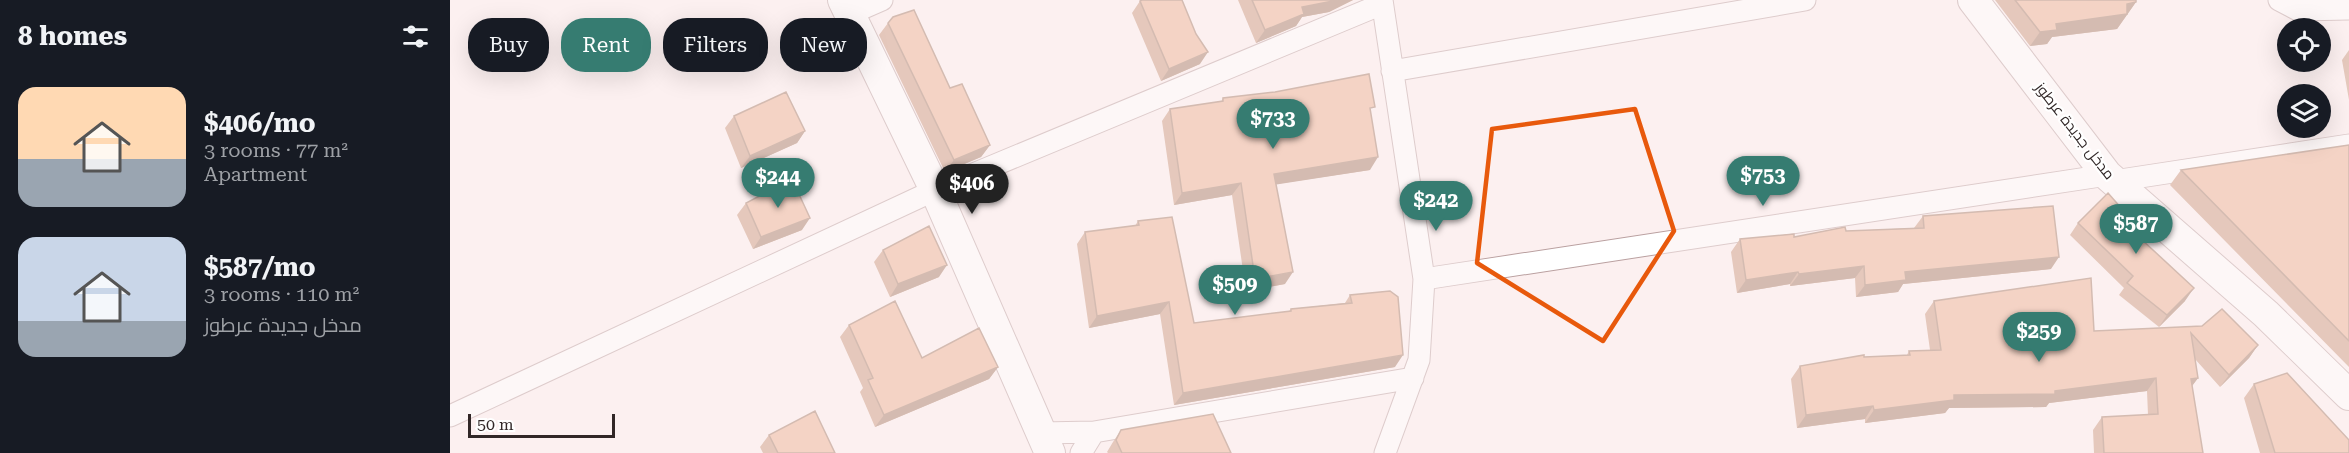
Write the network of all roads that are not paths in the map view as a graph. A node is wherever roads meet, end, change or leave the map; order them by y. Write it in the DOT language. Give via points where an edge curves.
graph roads {
  1 [pos="882,0"];
  2 [pos="1805,0"];
  3 [pos="1973,0"];
  4 [pos="2279,0"];
  5 [pos="1382,2"];
  6 [pos="847,7"];
  7 [pos="2349,9"];
  8 [pos="1392,71"];
  9 [pos="2349,145"];
  10 [pos="2111,178"];
  11 [pos="935,190"];
  12 [pos="1424,279"];
  13 [pos="1413,378"];
  14 [pos="2349,395"];
  15 [pos="450,416"];
  16 [pos="1094,432"];
  17 [pos="1045,443"];
  18 [pos="1081,453"];
  19 [pos="1385,453"];
  1 -- 6 [label="street"];
  2 -- 8 [label="street"];
  3 -- 10 [label="street, مدخل جديدة عرطوز"];
  4 -- 7 [label="street" via="2298,10"];
  5 -- 8 [label="street"];
  5 -- 11 [label="street"];
  6 -- 11 [label="street"];
  8 -- 12 [label="street"];
  9 -- 10 [label="street"];
  10 -- 12 [label="street"];
  10 -- 14 [label="street, مدخل جديدة عرطوز" via="2266,314"];
  11 -- 15 [label="street"];
  11 -- 17 [label="street"];
  12 -- 13 [label="street" via="1419,360"];
  13 -- 16 [label="street"];
  13 -- 19 [label="street"];
  16 -- 17 [label="street"];
  16 -- 18 [label="street"];
}
